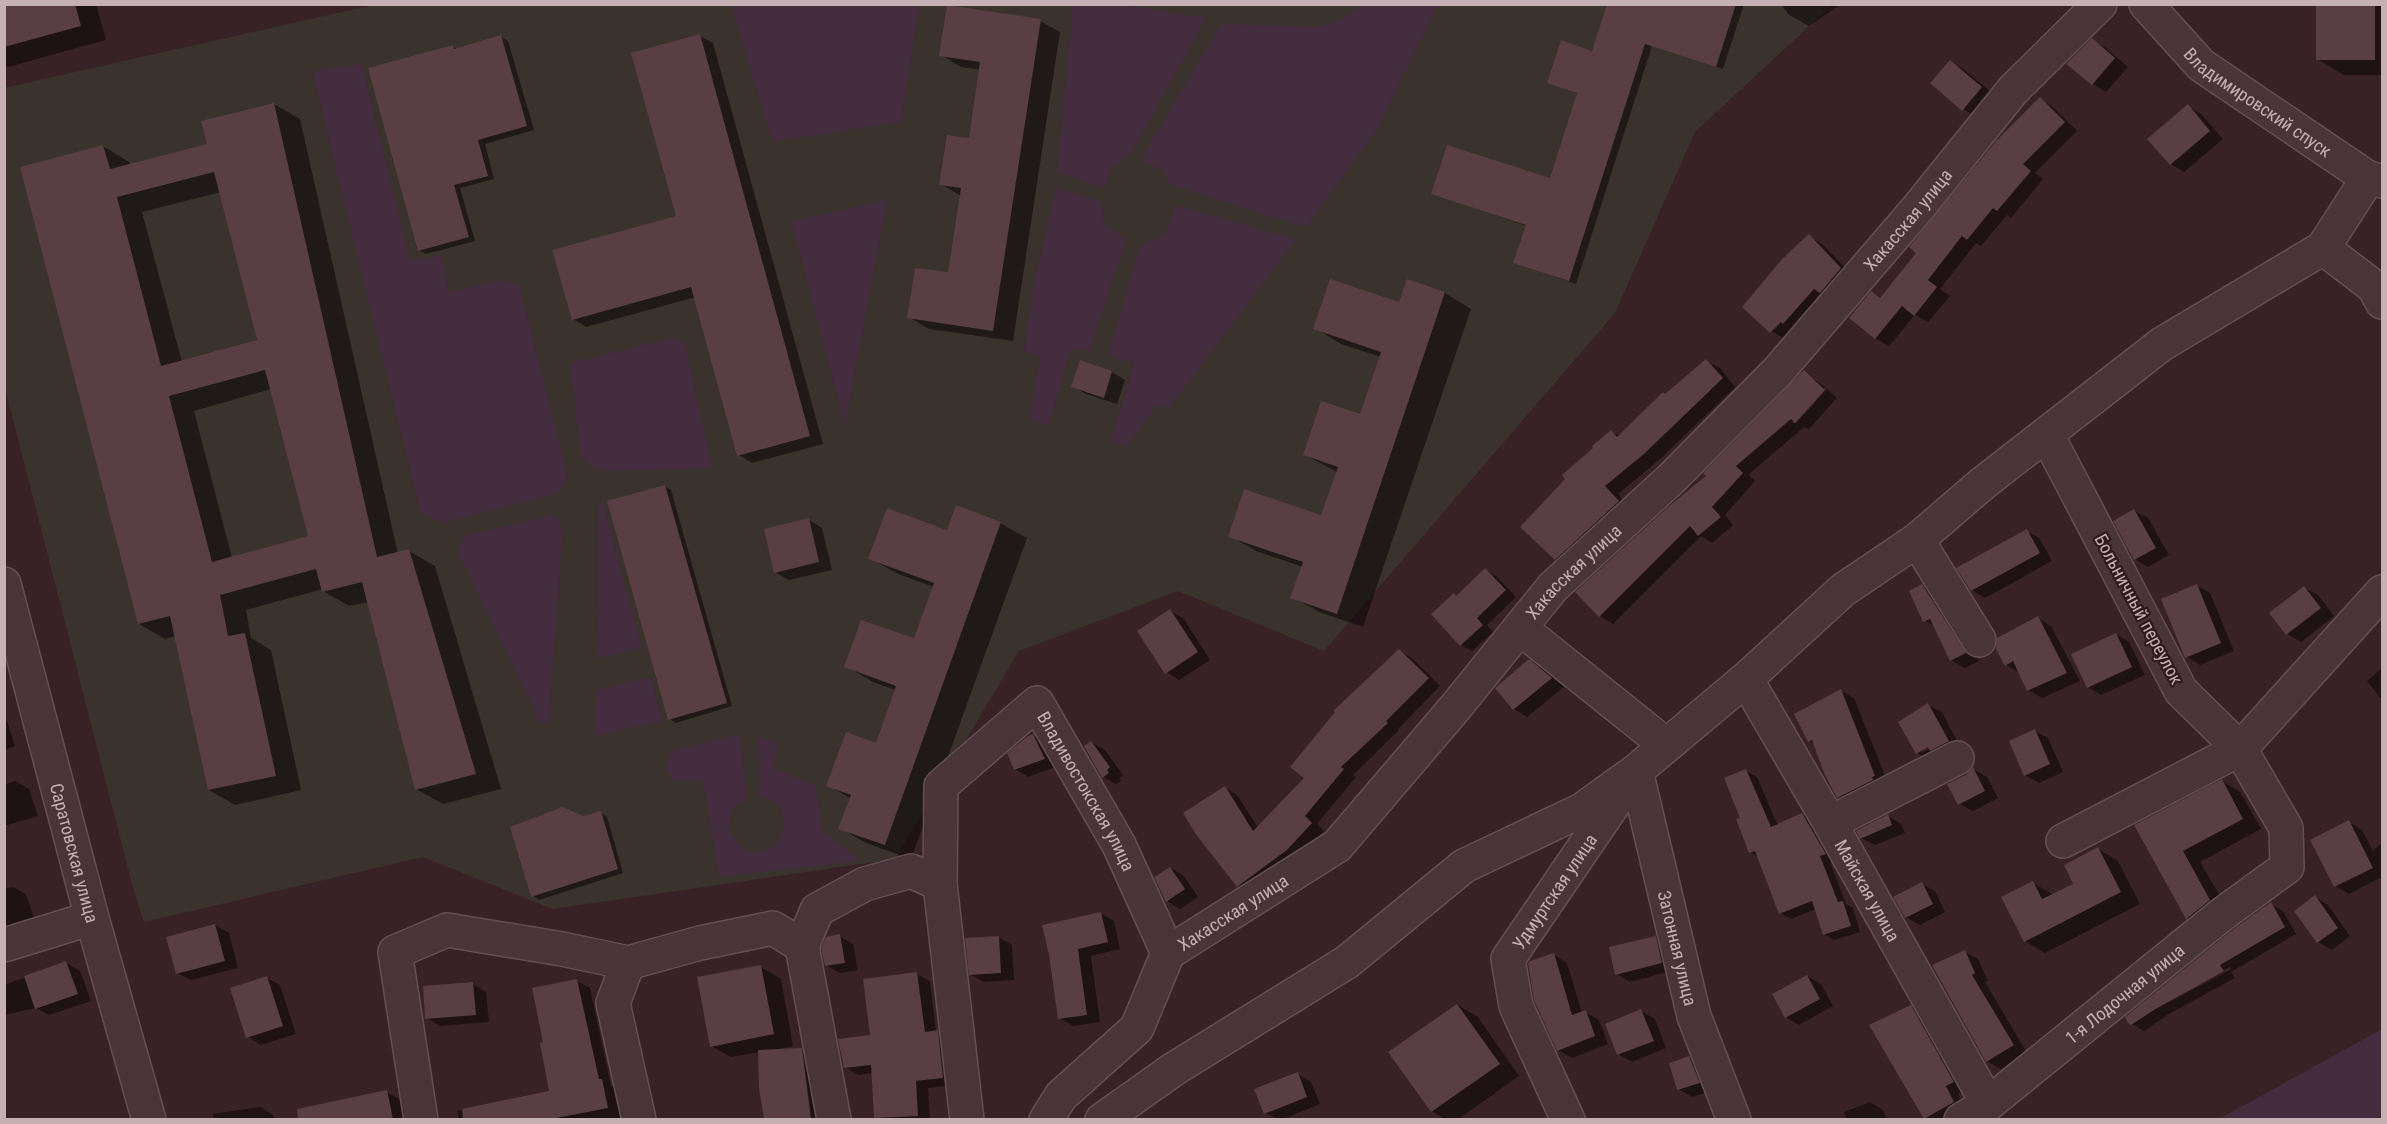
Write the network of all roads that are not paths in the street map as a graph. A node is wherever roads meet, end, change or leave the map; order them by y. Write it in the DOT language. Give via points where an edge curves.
graph roads {
  1 [pos="2100,4"];
  2 [pos="2146,4"];
  3 [pos="2375,180"];
  4 [pos="2323,248"];
  5 [pos="2380,292"];
  6 [pos="2047,435"];
  7 [pos="1917,540"];
  8 [pos="4,584"];
  9 [pos="2382,592"];
  10 [pos="1520,628"];
  11 [pos="1980,640"];
  12 [pos="1746,680"];
  13 [pos="1666,745"];
  14 [pos="2240,749"];
  15 [pos="1957,758"];
  16 [pos="1636,771"];
  17 [pos="1830,823"];
  18 [pos="2063,841"];
  19 [pos="2287,867"];
  20 [pos="940,884"];
  21 [pos="92,918"];
  22 [pos="4,945"];
  23 [pos="802,946"];
  24 [pos="1168,953"];
  25 [pos="628,963"];
  26 [pos="1975,1112"];
  27 [pos="1113,1116"];
  28 [pos="149,1119"];
  29 [pos="421,1119"];
  30 [pos="639,1119"];
  31 [pos="834,1119"];
  32 [pos="967,1119"];
  33 [pos="1046,1119"];
  34 [pos="1568,1119"];
  35 [pos="1734,1119"];
  1 -- 10 [label="street, Хакасская улица" via="2013,90 1778,371 1671,479 1553,587"];
  2 -- 3 [label="street, Владимировский спуск" via="2201,65"];
  3 -- 4 [label="street"];
  4 -- 5 [label="street"];
  4 -- 6 [label="street" via="2162,344"];
  6 -- 7 [label="street"];
  6 -- 14 [label="street, Больничный переулок" via="2181,691"];
  7 -- 11 [label="street"];
  7 -- 12 [label="street" via="1843,590"];
  8 -- 21 [label="street, Саратовская улица"];
  9 -- 14 [label="street"];
  10 -- 13 [label="street"];
  10 -- 24 [label="street, Хакасская улица" via="1336,846"];
  12 -- 13 [label="street"];
  12 -- 17 [label="street, Майская улица"];
  13 -- 16 [label="street"];
  14 -- 18 [label="street"];
  14 -- 19 [label="street, Больничный переулок" via="2286,828"];
  15 -- 17 [label="street"];
  16 -- 27 [label="street" via="1582,810 1464,866 1347,962 1174,1069"];
  16 -- 34 [label="street, Удмуртская улица" via="1508,958 1516,1006"];
  16 -- 35 [label="street, Затонная улица" via="1694,1016"];
  17 -- 26 [label="street, Майская улица"];
  19 -- 26 [label="street, 1-я Лодочная улица"];
  20 -- 23 [label="street" via="911,871 865,884 817,910"];
  20 -- 24 [label="street, Владивостокская улица" via="940,786 1037,703 1119,845"];
  20 -- 32 [label="street"];
  21 -- 22 [label="street"];
  21 -- 28 [label="street, Саратовская улица"];
  23 -- 25 [label="street" via="773,928"];
  23 -- 31 [label="street"];
  24 -- 33 [label="street, Хакасская улица" via="1137,1028 1061,1096"];
  25 -- 29 [label="street" via="447,930 395,952"];
  25 -- 30 [label="street" via="613,1003"];
}
